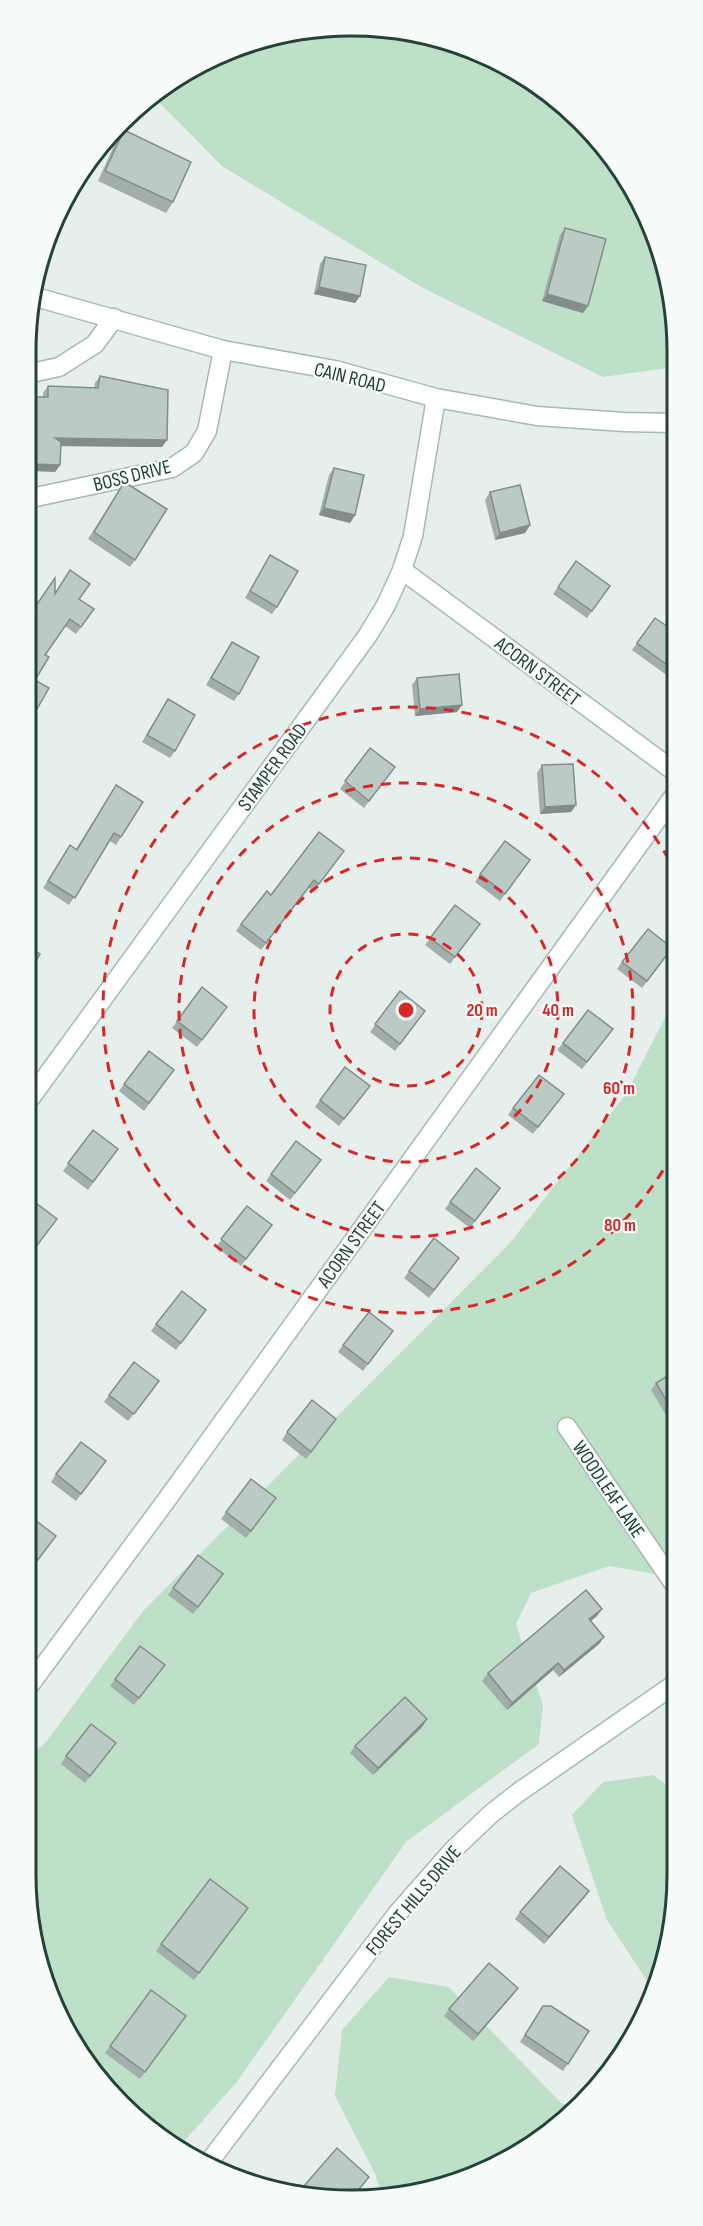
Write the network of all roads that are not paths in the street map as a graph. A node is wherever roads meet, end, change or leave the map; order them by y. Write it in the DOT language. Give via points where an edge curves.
graph roads {
  1 [pos="41,299"];
  2 [pos="114,318"];
  3 [pos="224,350"];
  4 [pos="36,373"];
  5 [pos="436,398"];
  6 [pos="667,423"];
  7 [pos="36,497"];
  8 [pos="402,570"];
  9 [pos="667,766"];
  10 [pos="667,806"];
  11 [pos="36,1090"];
  12 [pos="567,1427"];
  13 [pos="667,1574"];
  14 [pos="36,1676"];
  15 [pos="667,1689"];
  16 [pos="213,2157"];
  1 -- 2 [label="street, CAIN ROAD"];
  2 -- 3 [label="street, CAIN ROAD"];
  2 -- 4 [label="street" via="95,344 59,367"];
  3 -- 5 [label="street, CAIN ROAD" via="335,370"];
  3 -- 7 [label="street, BOSS DRIVE" via="207,431 194,453 172,468"];
  5 -- 6 [label="street, CAIN ROAD" via="537,416"];
  5 -- 8 [label="street, STAMPER ROAD" via="413,536"];
  8 -- 9 [label="street, ACORN STREET"];
  8 -- 11 [label="street, STAMPER ROAD" via="368,635"];
  10 -- 14 [label="street, ACORN STREET"];
  12 -- 13 [label="street, WOODLEAF LANE"];
  15 -- 16 [label="street, FOREST HILLS DRIVE" via="519,1792 454,1849 397,1914"];
}
